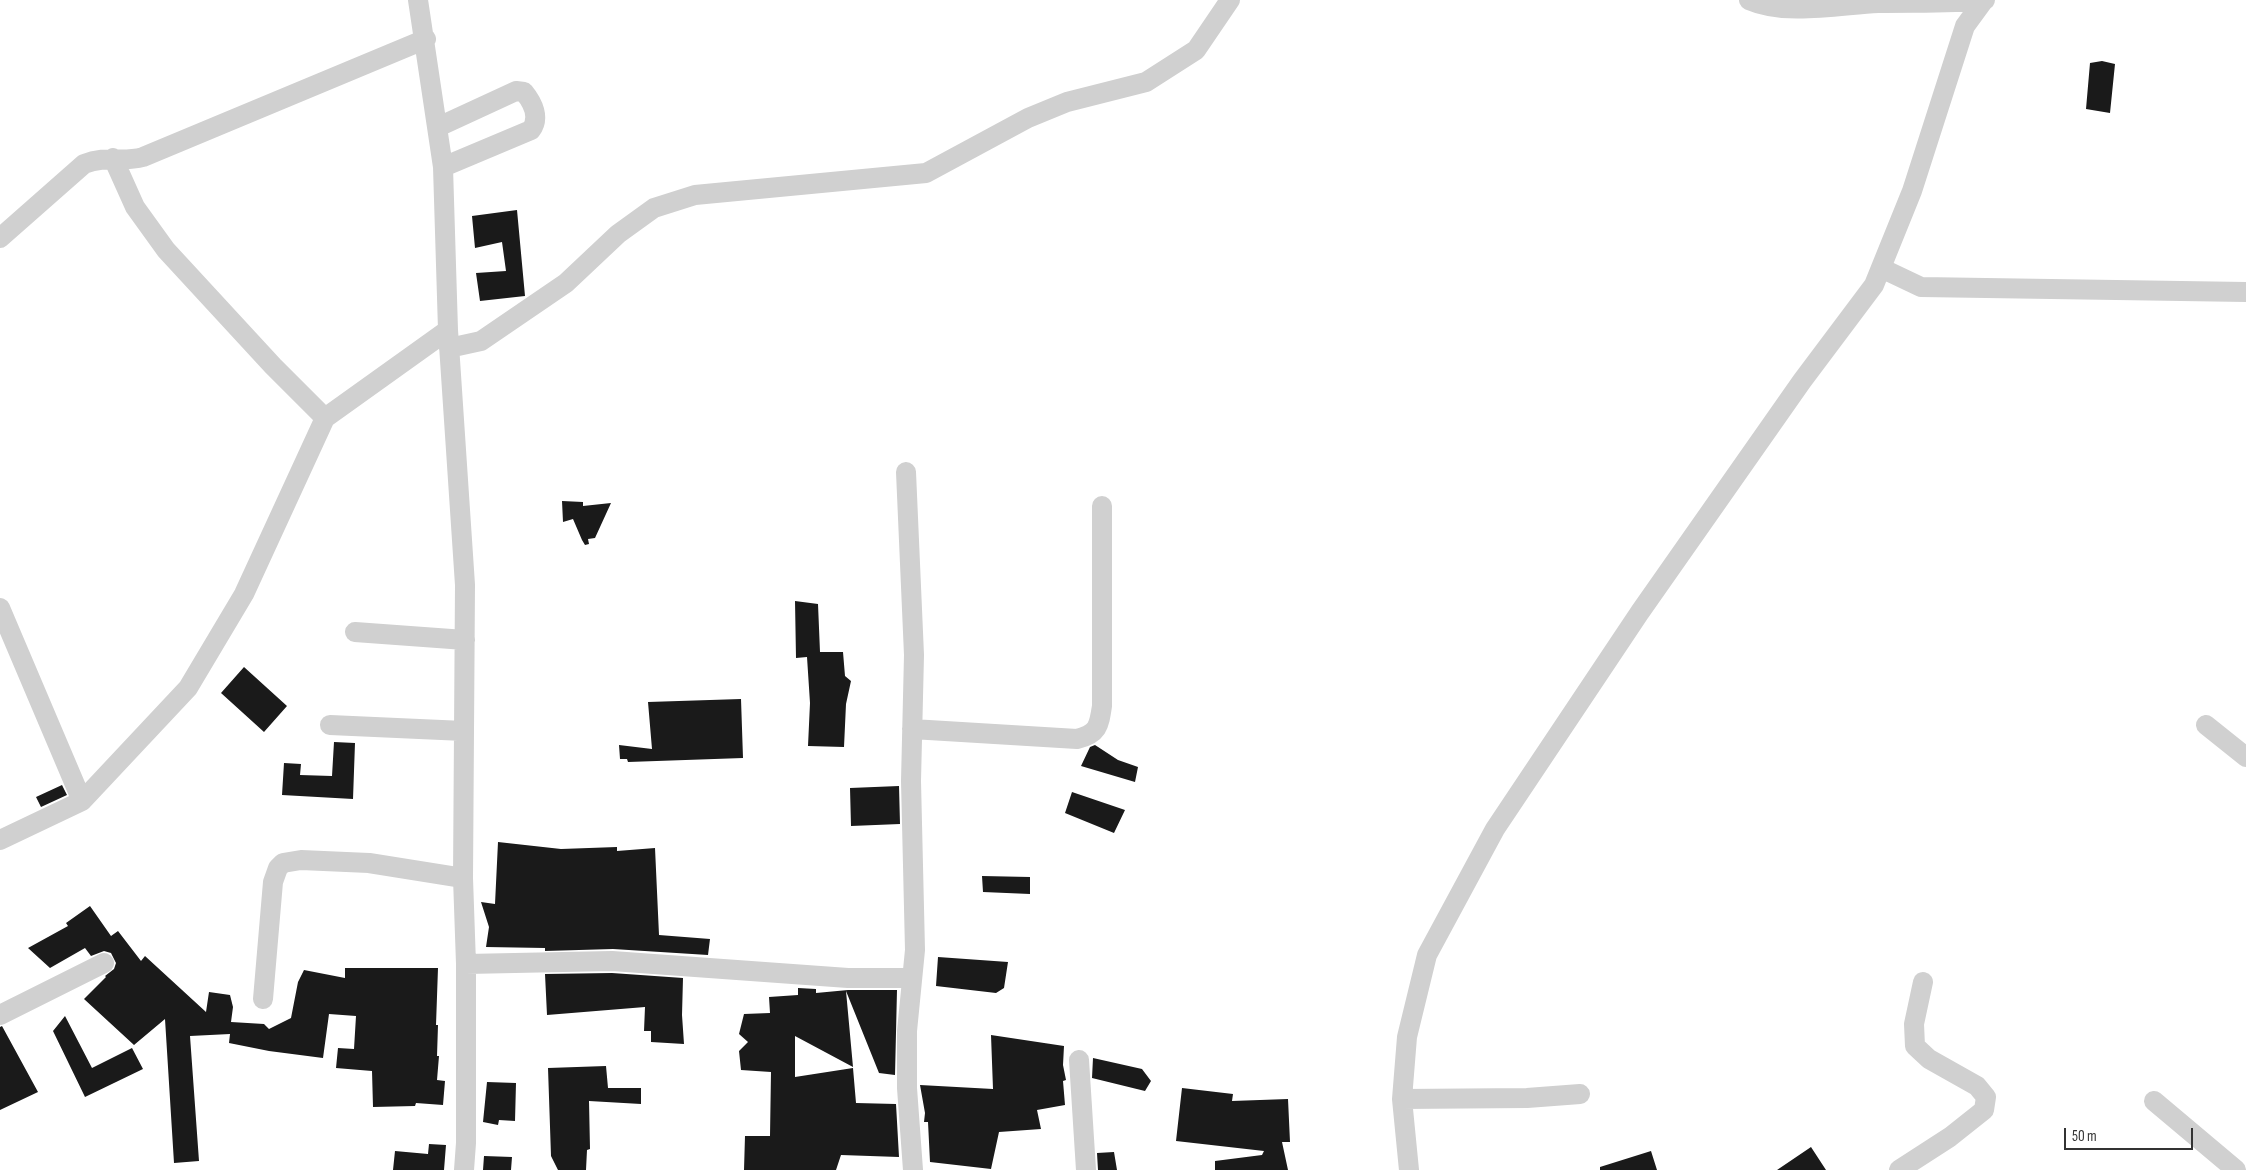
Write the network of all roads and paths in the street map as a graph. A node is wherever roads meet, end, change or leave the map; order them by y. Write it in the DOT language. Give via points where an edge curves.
graph roads {
  1 [pos="418,0"];
  2 [pos="1230,0"];
  3 [pos="1749,0"];
  4 [pos="1984,0"];
  5 [pos="426,39"];
  6 [pos="438,127"];
  7 [pos="113,158"];
  8 [pos="444,167"];
  9 [pos="0,238"];
  10 [pos="1881,268"];
  11 [pos="2246,292"];
  12 [pos="449,339"];
  13 [pos="325,418"];
  14 [pos="906,472"];
  15 [pos="1102,506"];
  16 [pos="0,608"];
  17 [pos="355,632"];
  18 [pos="465,640"];
  19 [pos="330,725"];
  20 [pos="2206,725"];
  21 [pos="464,730"];
  22 [pos="912,730"];
  23 [pos="2246,757"];
  24 [pos="82,801"];
  25 [pos="0,840"];
  26 [pos="463,878"];
  27 [pos="104,964"];
  28 [pos="466,964"];
  29 [pos="911,978"];
  30 [pos="1923,982"];
  31 [pos="263,999"];
  32 [pos="0,1015"];
  33 [pos="1079,1060"];
  34 [pos="1580,1094"];
  35 [pos="1402,1099"];
  36 [pos="2154,1101"];
  37 [pos="464,1170"];
  38 [pos="913,1170"];
  39 [pos="1086,1170"];
  40 [pos="1409,1170"];
  41 [pos="1900,1170"];
  42 [pos="2236,1170"];
  1 -- 5 [label="street"];
  2 -- 12 [label="street" via="1196,50 1146,82 1067,102 1028,118 926,173 694,195 654,208 618,234 566,283 481,341"];
  3 -- 4 [label="street" via="1786,8"];
  4 -- 10 [label="street" via="1965,26 1912,191"];
  5 -- 6 [label="street"];
  5 -- 7 [label="street" via="143,156 131,160"];
  6 -- 8 [label="street"];
  6 -- 8 [label="street" via="516,91 524,92 529,98 536,117 531,130"];
  7 -- 9 [label="street" via="84,164"];
  7 -- 13 [label="street" via="135,207 166,250"];
  8 -- 12 [label="street"];
  10 -- 11 [label="street" via="1921,286"];
  10 -- 35 [label="street" via="1874,285 1802,381 1651,596 1495,829 1427,955 1406,1037"];
  12 -- 13 [label="street"];
  12 -- 18 [label="street" via="466,585"];
  13 -- 24 [label="street" via="244,594 188,688"];
  14 -- 22 [label="street" via="914,654"];
  15 -- 22 [label="street" via="1102,706 1099,726 1089,736 1077,739"];
  16 -- 24 [label="street"];
  17 -- 18 [label="street"];
  18 -- 21 [label="street"];
  19 -- 21 [label="street"];
  20 -- 23 [label="street"];
  21 -- 26 [label="street"];
  22 -- 29 [label="street" via="915,950"];
  24 -- 25 [label="street"];
  26 -- 28 [label="street"];
  26 -- 31 [label="street" via="369,863 301,860 283,863 273,882"];
  27 -- 32 [label="street"];
  28 -- 29 [label="street" via="612,961 848,978"];
  28 -- 37 [label="street"];
  29 -- 38 [label="street" via="907,1088"];
  30 -- 41 [label="street" via="1914,1024 1915,1046 1929,1059 1977,1086 1986,1097 1984,1110 1950,1138"];
  33 -- 39 [label="street"];
  34 -- 35 [label="street" via="1527,1098"];
  35 -- 40 [label="street"];
  36 -- 42 [label="street"];
}
